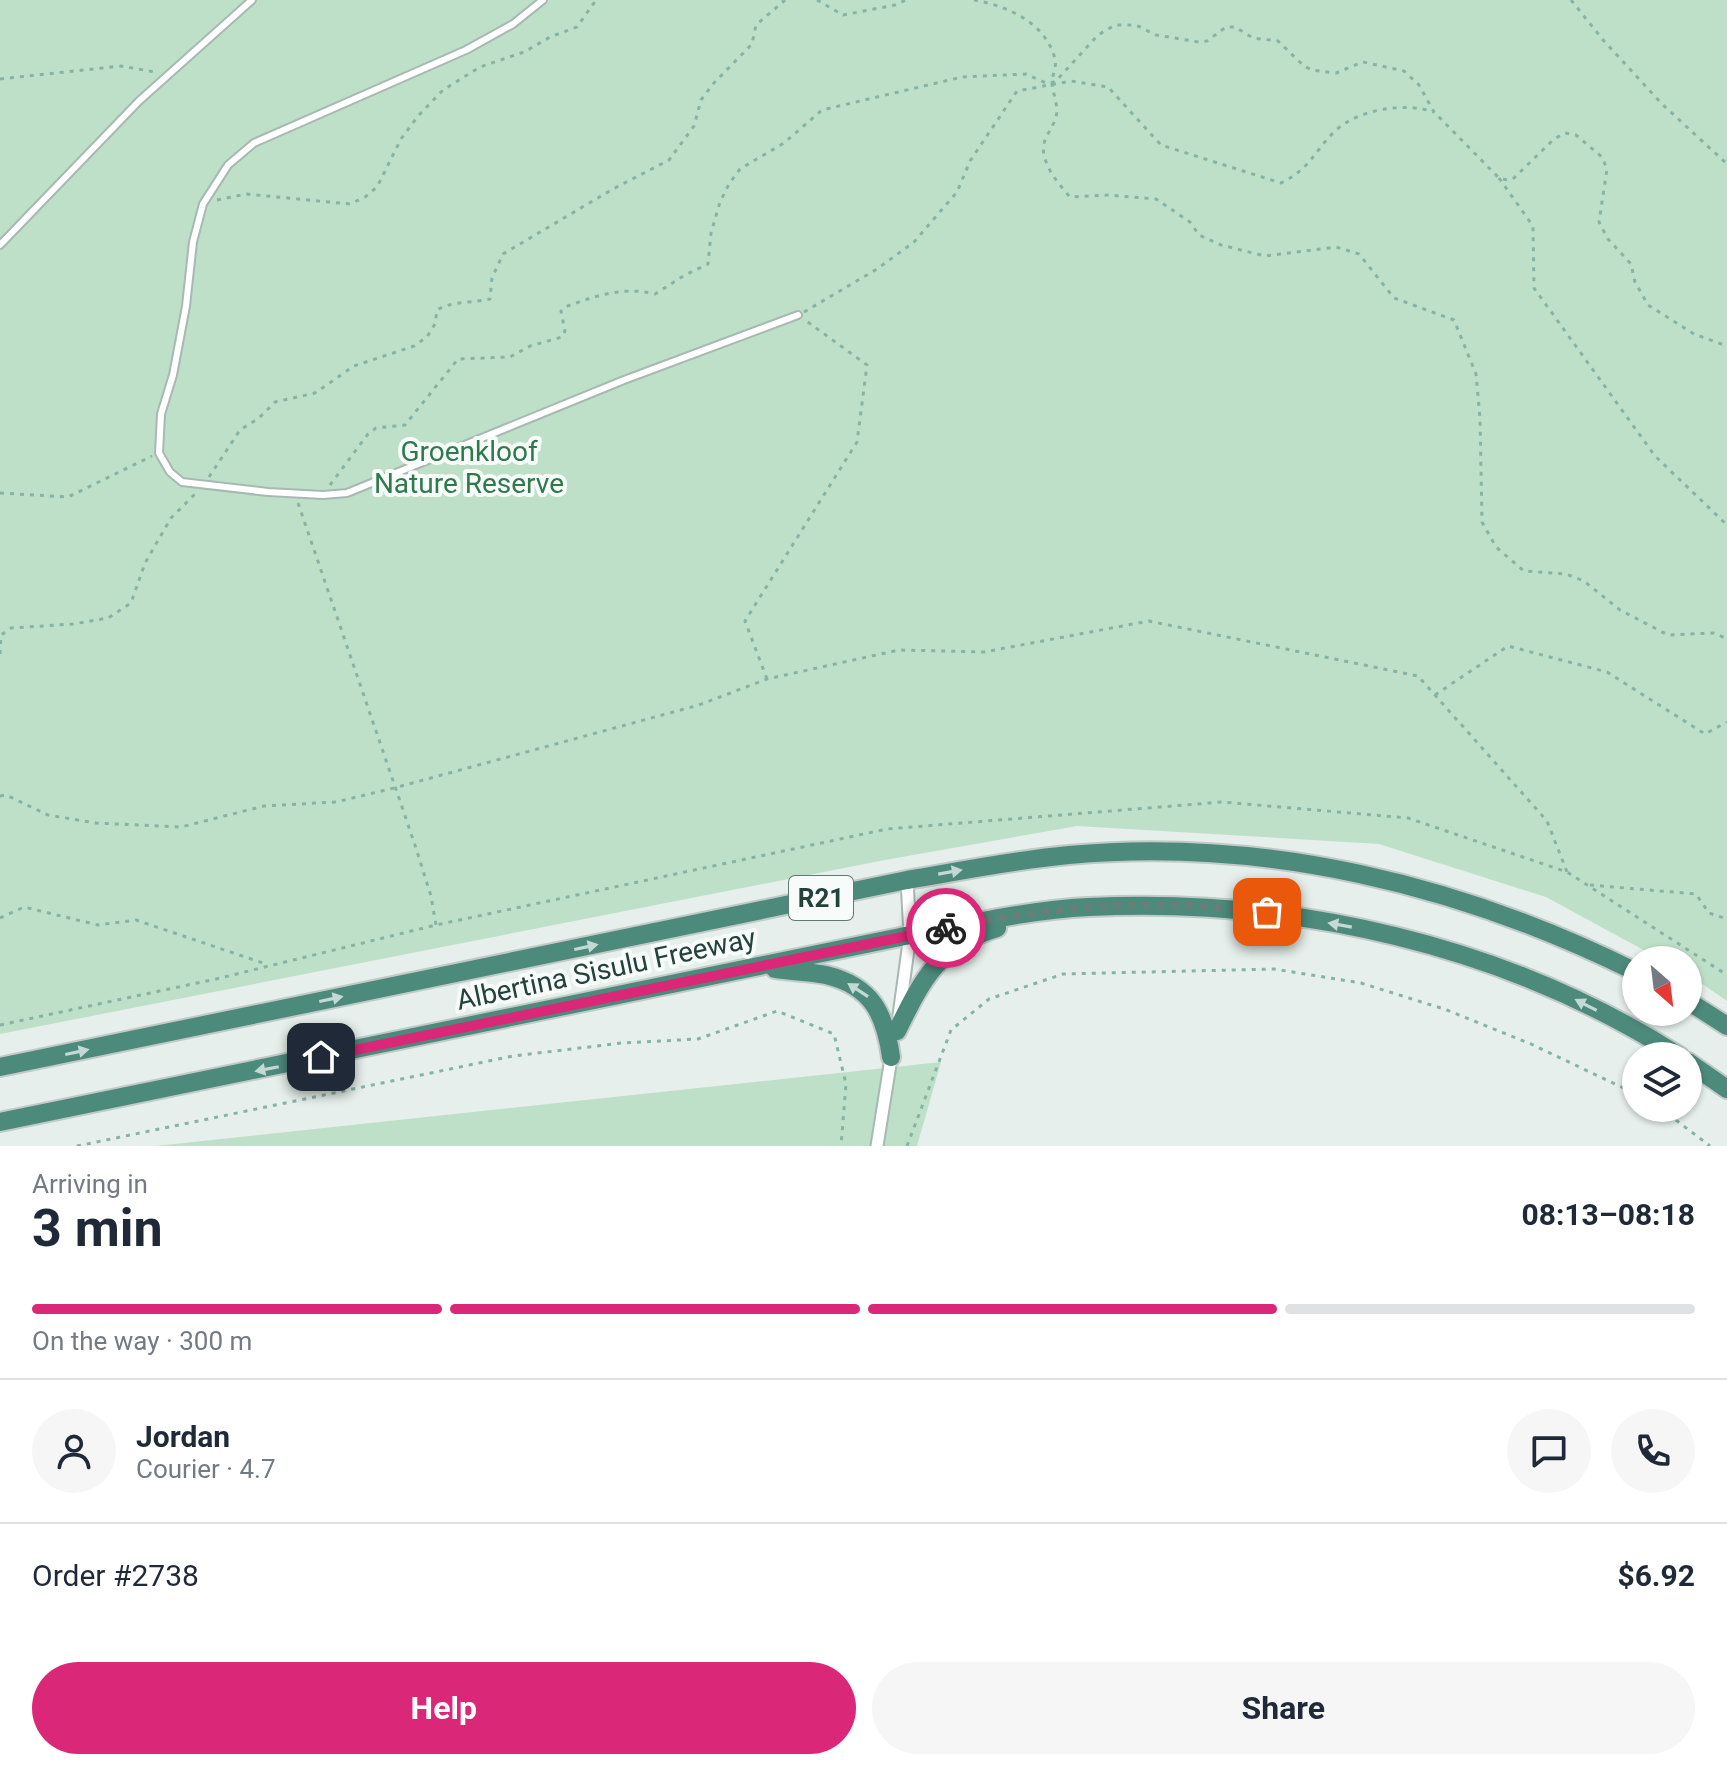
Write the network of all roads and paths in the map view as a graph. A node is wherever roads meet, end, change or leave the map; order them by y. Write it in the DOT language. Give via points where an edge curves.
graph roads {
  1 [pos="252,0"];
  2 [pos="543,0"];
  3 [pos="596,0"];
  4 [pos="793,0"];
  5 [pos="817,0"];
  6 [pos="906,0"];
  7 [pos="974,0"];
  8 [pos="1571,0"];
  9 [pos="784,1"];
  10 [pos="167,75"];
  11 [pos="0,79"];
  12 [pos="1052,84"];
  13 [pos="1434,112"];
  14 [pos="1727,164"];
  15 [pos="1499,178"];
  16 [pos="203,204"];
  17 [pos="0,245"];
  18 [pos="798,315"];
  19 [pos="1727,346"];
  20 [pos="159,453"];
  21 [pos="204,486"];
  22 [pos="295,492"];
  23 [pos="0,493"];
  24 [pos="323,495"];
  25 [pos="1727,525"];
  26 [pos="1727,639"];
  27 [pos="0,654"];
  28 [pos="767,679"];
  29 [pos="1435,695"];
  30 [pos="1727,724"];
  31 [pos="394,788"];
  32 [pos="0,796"];
  33 [pos="1567,872"];
  34 [pos="907,880"];
  35 [pos="1587,885"];
  36 [pos="1086,907"];
  37 [pos="0,918"];
  38 [pos="1727,919"];
  39 [pos="436,925"];
  40 [pos="910,935"];
  41 [pos="266,964"];
  42 [pos="1622,966"];
  43 [pos="758,967"];
  44 [pos="1727,975"];
  45 [pos="1702,1010"];
  46 [pos="0,1025"];
  47 [pos="1727,1026"];
  48 [pos="897,1031"];
  49 [pos="1654,1042"];
  50 [pos="891,1057"];
  51 [pos="0,1067"];
  52 [pos="1702,1072"];
  53 [pos="1622,1087"];
  54 [pos="1727,1089"];
  55 [pos="0,1122"];
  56 [pos="1678,1122"];
  57 [pos="77,1146"];
  58 [pos="841,1146"];
  59 [pos="877,1146"];
  60 [pos="907,1146"];
  61 [pos="1710,1146"];
  1 -- 10 [label="lane"];
  2 -- 16 [label="lane" via="466,50 254,143 228,165"];
  3 -- 16 [label="path" via="577,27 480,67 443,90 410,127 377,187 365,197 350,204 246,194"];
  4 -- 9 [label="path"];
  5 -- 6 [label="path" via="843,15"];
  7 -- 12 [label="path" via="1026,19 1048,37 1056,62"];
  8 -- 14 [label="path" via="1662,104"];
  9 -- 21 [label="path" via="756,25 752,44 701,100 694,126 669,160 503,254 490,299 447,303 437,310 427,337 414,346 354,366 315,393 275,402 240,430"];
  10 -- 11 [label="path" via="121,66"];
  10 -- 17 [label="lane"];
  12 -- 13 [label="path" via="1071,81 1108,87 1161,145 1281,183 1300,174 1336,130 1370,112"];
  12 -- 13 [label="path" via="1098,35 1115,25 1136,25 1156,35 1199,42 1235,27 1253,38 1278,41 1312,70 1336,73 1363,62 1404,71"];
  12 -- 18 [label="path" via="1017,91 970,161 957,192 914,242"];
  12 -- 24 [label="path" via="1026,74 962,77 822,110 784,143 740,169 720,202 708,264 655,294 600,293 565,307 562,337 510,357 458,359 405,425 368,434"];
  12 -- 26 [label="path" via="1055,120 1043,151 1048,170 1070,197 1156,199 1190,222 1199,235 1265,256 1336,247 1359,254 1394,298 1454,320 1476,374 1482,522 1496,547 1524,571 1584,581 1620,610 1668,635 1714,633"];
  13 -- 15 [label="path"];
  15 -- 19 [label="path" via="1514,178 1554,139 1576,135 1602,157 1607,169 1599,222 1631,264 1648,305 1694,334"];
  15 -- 25 [label="path" via="1533,226 1534,288 1655,456"];
  16 -- 20 [label="lane" via="173,375 161,414"];
  18 -- 24 [label="lane" via="347,493"];
  18 -- 28 [label="path" via="867,365 857,442 745,621"];
  20 -- 21 [label="lane" via="182,482"];
  20 -- 23 [label="path" via="68,497"];
  21 -- 22 [label="lane"];
  21 -- 27 [label="path" via="171,518 145,563 131,603 108,618 11,628 1,635"];
  22 -- 24 [label="lane"];
  22 -- 31 [label="path"];
  28 -- 29 [label="path" via="899,650 984,652 1149,621 1418,676"];
  28 -- 31 [label="path" via="699,705"];
  29 -- 30 [label="path" via="1508,646 1607,672 1705,734"];
  29 -- 33 [label="path" via="1547,821"];
  31 -- 32 [label="path" via="336,802 264,806 181,827 48,815"];
  31 -- 39 [label="path"];
  33 -- 35 [label="path"];
  33 -- 39 [label="path" via="1408,818 1222,802 887,829"];
  34 -- 40 [label="street"];
  34 -- 42 [label="highway, Albertina Sisulu Freeway / R21, one-way" via="1071,854 1223,853 1299,862 1454,898"];
  51 -- 34 [label="highway, Albertina Sisulu Freeway / R21, one-way"];
  35 -- 38 [label="path" via="1696,894 1709,913"];
  35 -- 44 [label="path"];
  36 -- 40 [label="highway, Albertina Sisulu Freeway / R21"];
  36 -- 48 [label="highway" via="1013,923 963,941 931,969"];
  49 -- 36 [label="highway, Albertina Sisulu Freeway / R21, one-way" via="1578,1000 1410,939 1267,912 1162,905"];
  37 -- 41 [label="path" via="24,907 98,925 136,920"];
  39 -- 41 [label="path"];
  40 -- 43 [label="highway, Albertina Sisulu Freeway / R21"];
  40 -- 48 [label="street"];
  41 -- 46 [label="path"];
  50 -- 43 [label="highway, one-way" via="884,1022 863,992 825,974"];
  43 -- 55 [label="highway, Albertina Sisulu Freeway / R21, one-way"];
  45 -- 47 [label="highway"];
  48 -- 50 [label="street"];
  50 -- 59 [label="street"];
  52 -- 54 [label="highway"];
  53 -- 60 [label="path" via="1444,1009 1361,983 1274,969 1063,974 989,999 951,1030"];
  56 -- 61 [label="path"];
  57 -- 58 [label="path" via="513,1056 698,1039 777,1011 834,1034 846,1084"];
}
